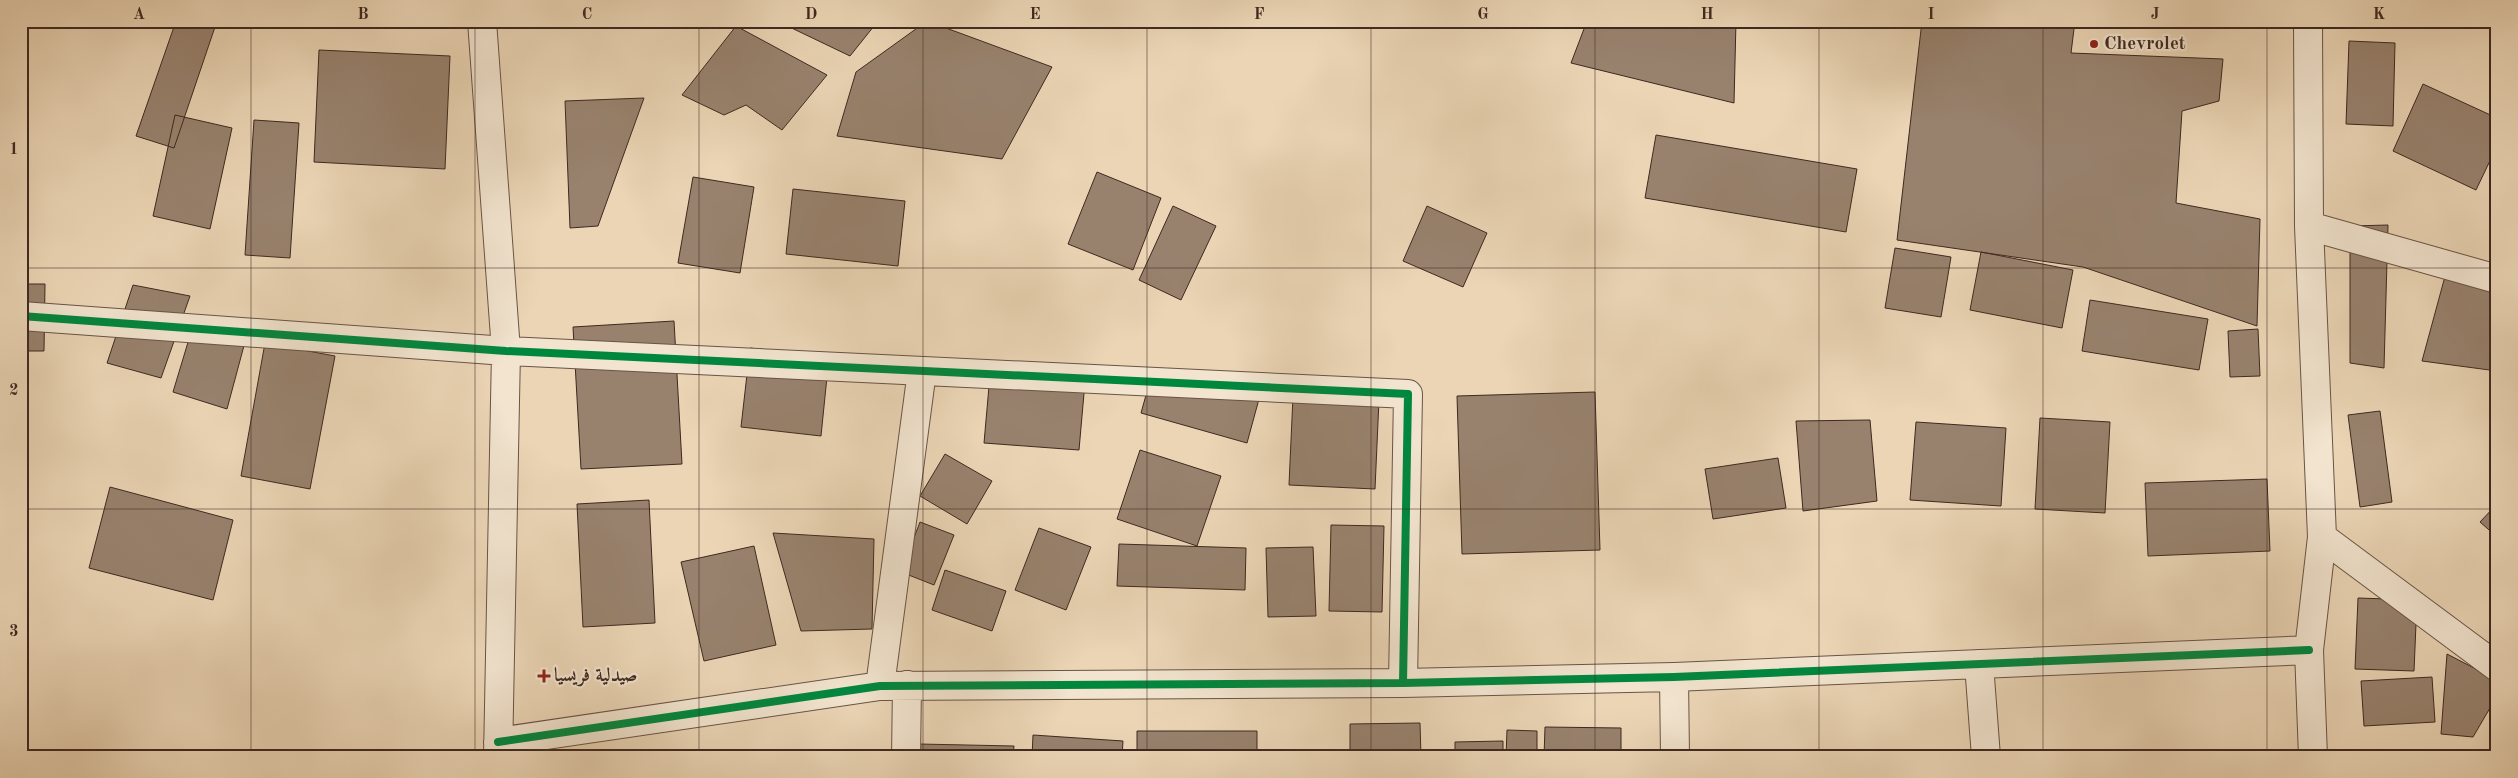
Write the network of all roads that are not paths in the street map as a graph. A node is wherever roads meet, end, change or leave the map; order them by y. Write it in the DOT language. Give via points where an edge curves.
graph roads {
  1 [pos="482,21"];
  2 [pos="2308,21"];
  3 [pos="2309,226"];
  4 [pos="2497,279"];
  5 [pos="21,316"];
  6 [pos="506,351"];
  7 [pos="922,371"];
  8 [pos="2322,537"];
  9 [pos="2309,650"];
  10 [pos="1979,664"];
  11 [pos="2497,667"];
  12 [pos="1674,677"];
  13 [pos="1403,682"];
  14 [pos="907,685"];
  15 [pos="880,686"];
  16 [pos="498,749"];
  17 [pos="906,757"];
  18 [pos="1675,757"];
  19 [pos="1986,757"];
  20 [pos="2313,757"];
  1 -- 6 [label="street"];
  2 -- 3 [label="street"];
  3 -- 4 [label="street"];
  3 -- 8 [label="street"];
  5 -- 6 [label="street"];
  6 -- 7 [label="street"];
  6 -- 16 [label="street"];
  7 -- 13 [label="street" via="1408,394"];
  7 -- 15 [label="street"];
  8 -- 9 [label="street"];
  8 -- 11 [label="street"];
  9 -- 10 [label="street"];
  9 -- 20 [label="street"];
  10 -- 12 [label="street"];
  10 -- 19 [label="street"];
  12 -- 13 [label="street"];
  12 -- 18 [label="street"];
  13 -- 14 [label="street"];
  14 -- 15 [label="street"];
  14 -- 17 [label="street"];
  15 -- 16 [label="street"];
}
